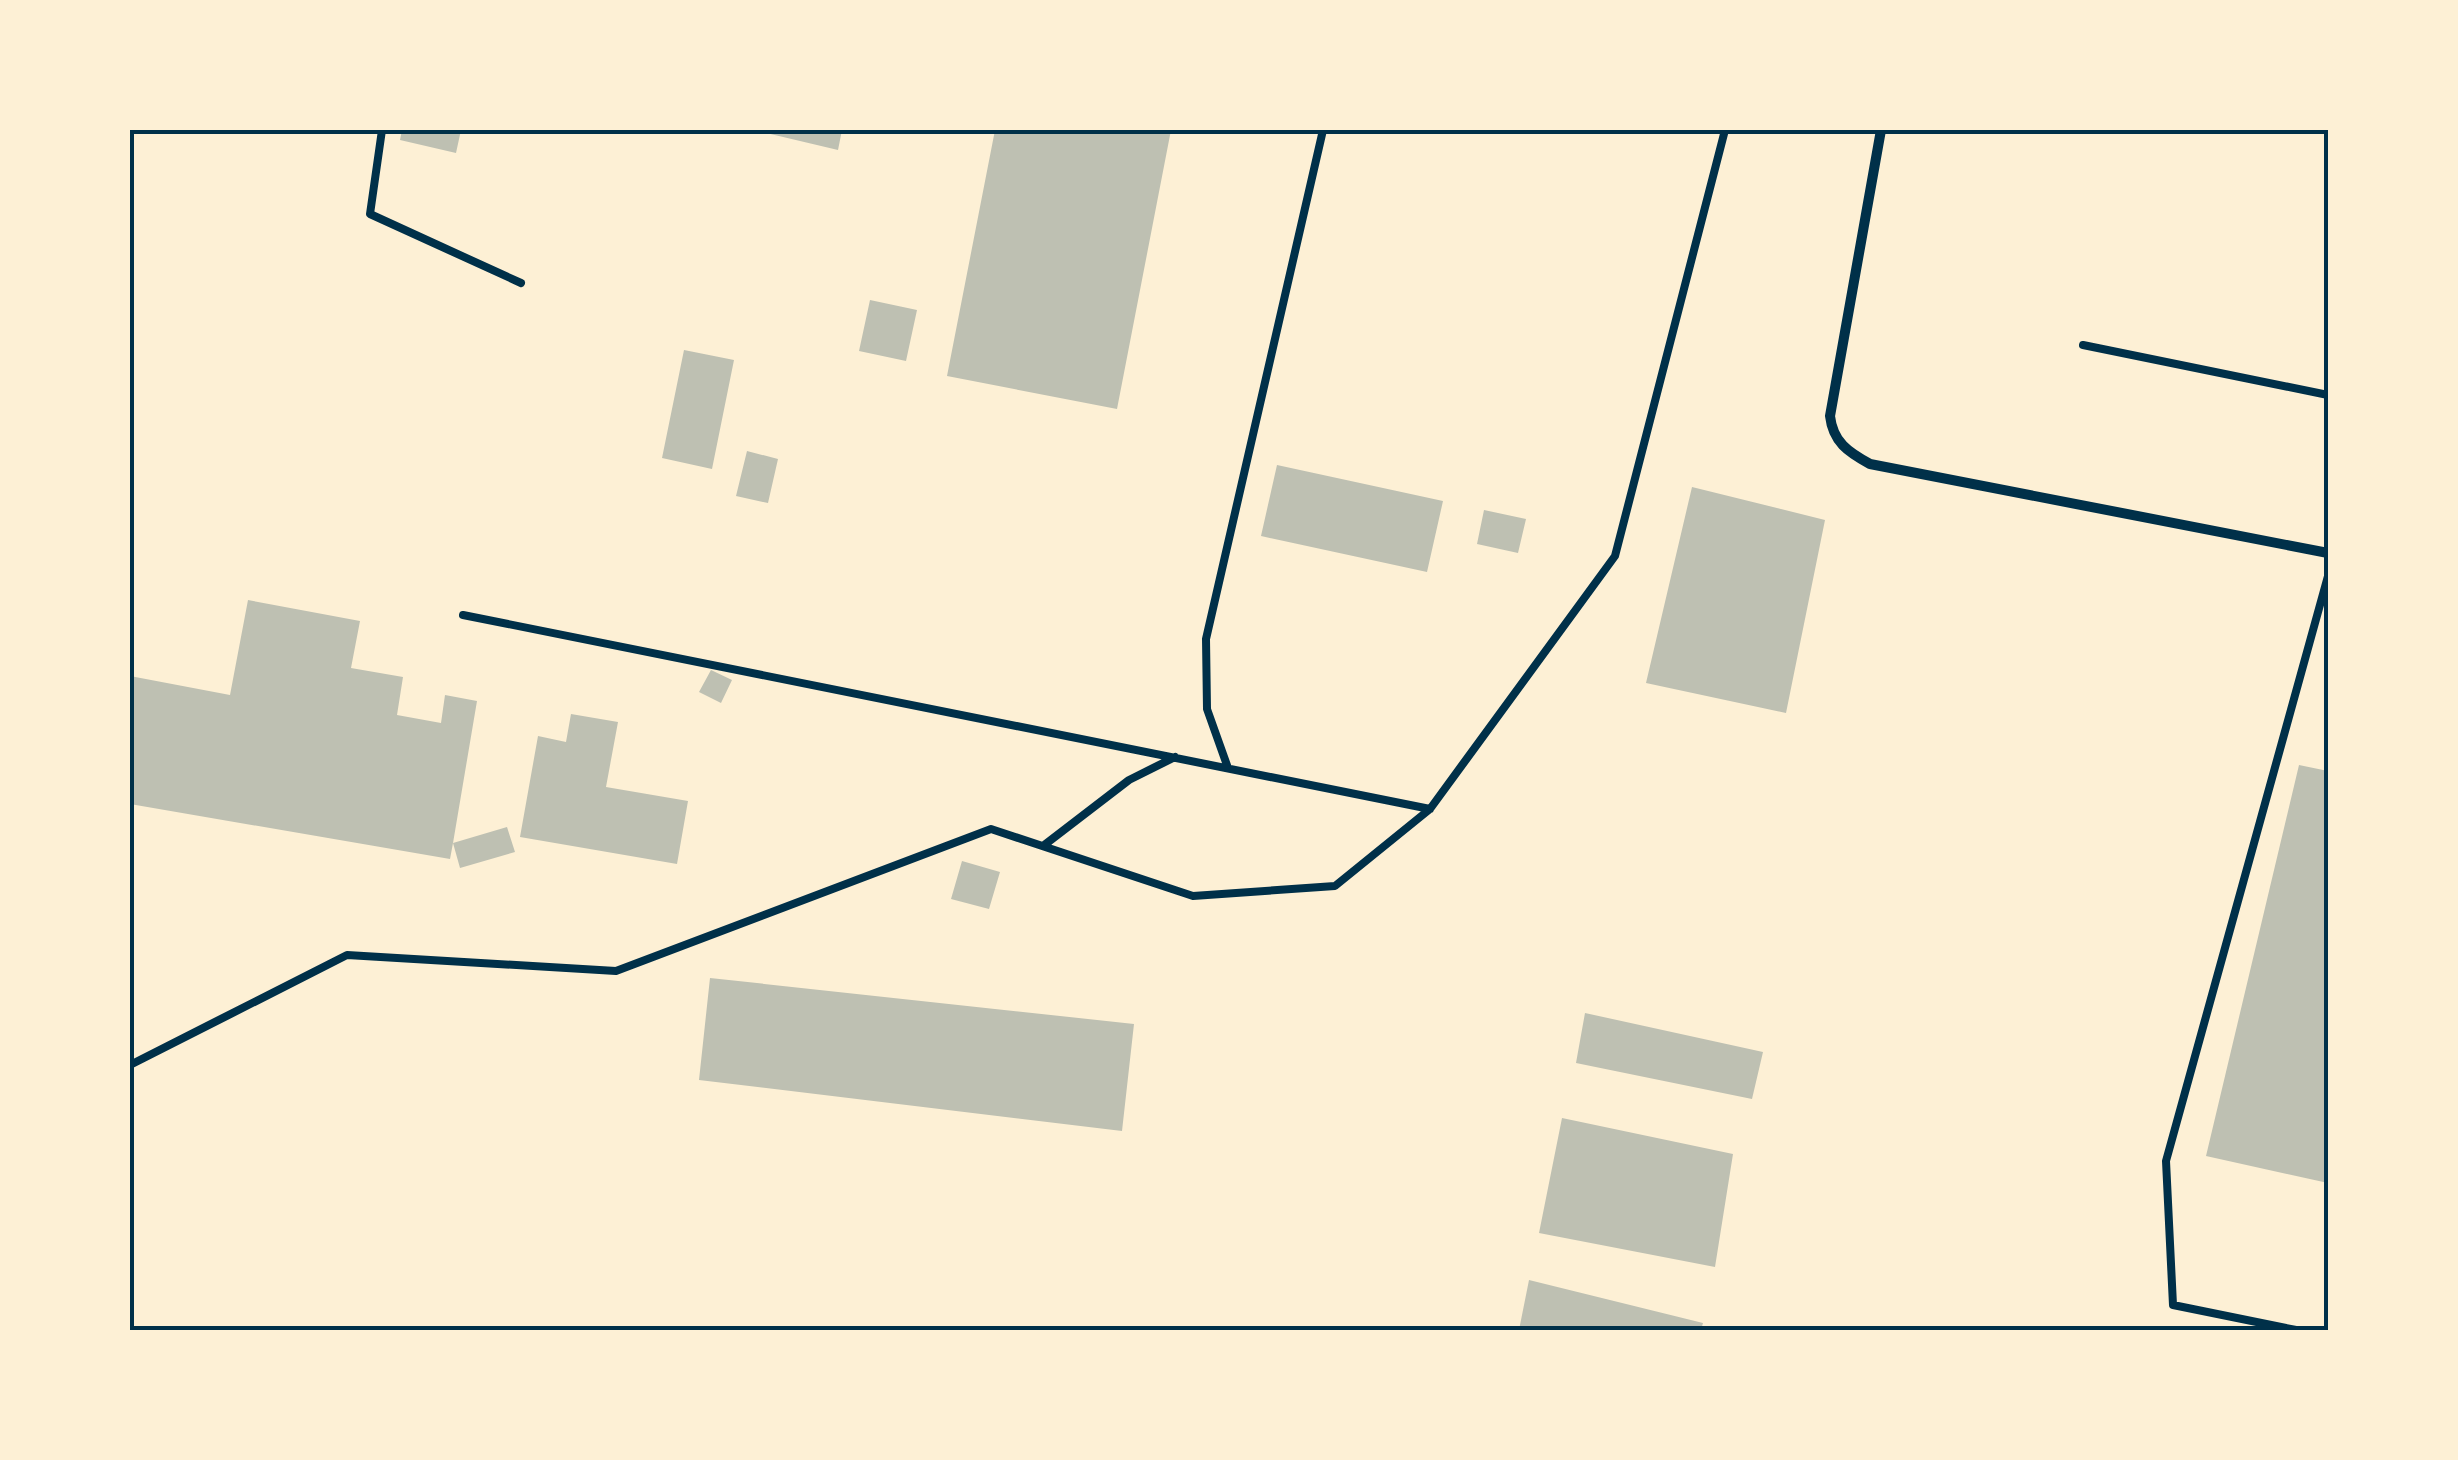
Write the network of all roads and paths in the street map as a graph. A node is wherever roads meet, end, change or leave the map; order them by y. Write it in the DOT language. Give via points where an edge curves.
graph roads {
  1 [pos="382,130"];
  2 [pos="1323,130"];
  3 [pos="1726,130"];
  4 [pos="1882,130"];
  5 [pos="521,283"];
  6 [pos="2083,345"];
  7 [pos="2328,396"];
  8 [pos="2328,554"];
  9 [pos="2328,576"];
  10 [pos="463,615"];
  11 [pos="1175,757"];
  12 [pos="1228,768"];
  13 [pos="1430,809"];
  14 [pos="1043,846"];
  15 [pos="130,1065"];
  16 [pos="2296,1330"];
  1 -- 5 [label="lane" via="370,214"];
  2 -- 12 [label="lane" via="1206,638 1207,709"];
  3 -- 13 [label="lane" via="1614,556"];
  4 -- 8 [label="street" via="1830,416 1832,432 1847,452 1870,464"];
  6 -- 7 [label="lane"];
  9 -- 16 [label="lane" via="2166,1161 2173,1305"];
  10 -- 11 [label="lane"];
  11 -- 12 [label="lane"];
  11 -- 14 [label="lane" via="1128,780"];
  12 -- 13 [label="lane"];
  13 -- 14 [label="lane" via="1335,886 1193,896"];
  14 -- 15 [label="lane" via="991,829 616,972 347,955"];
}
